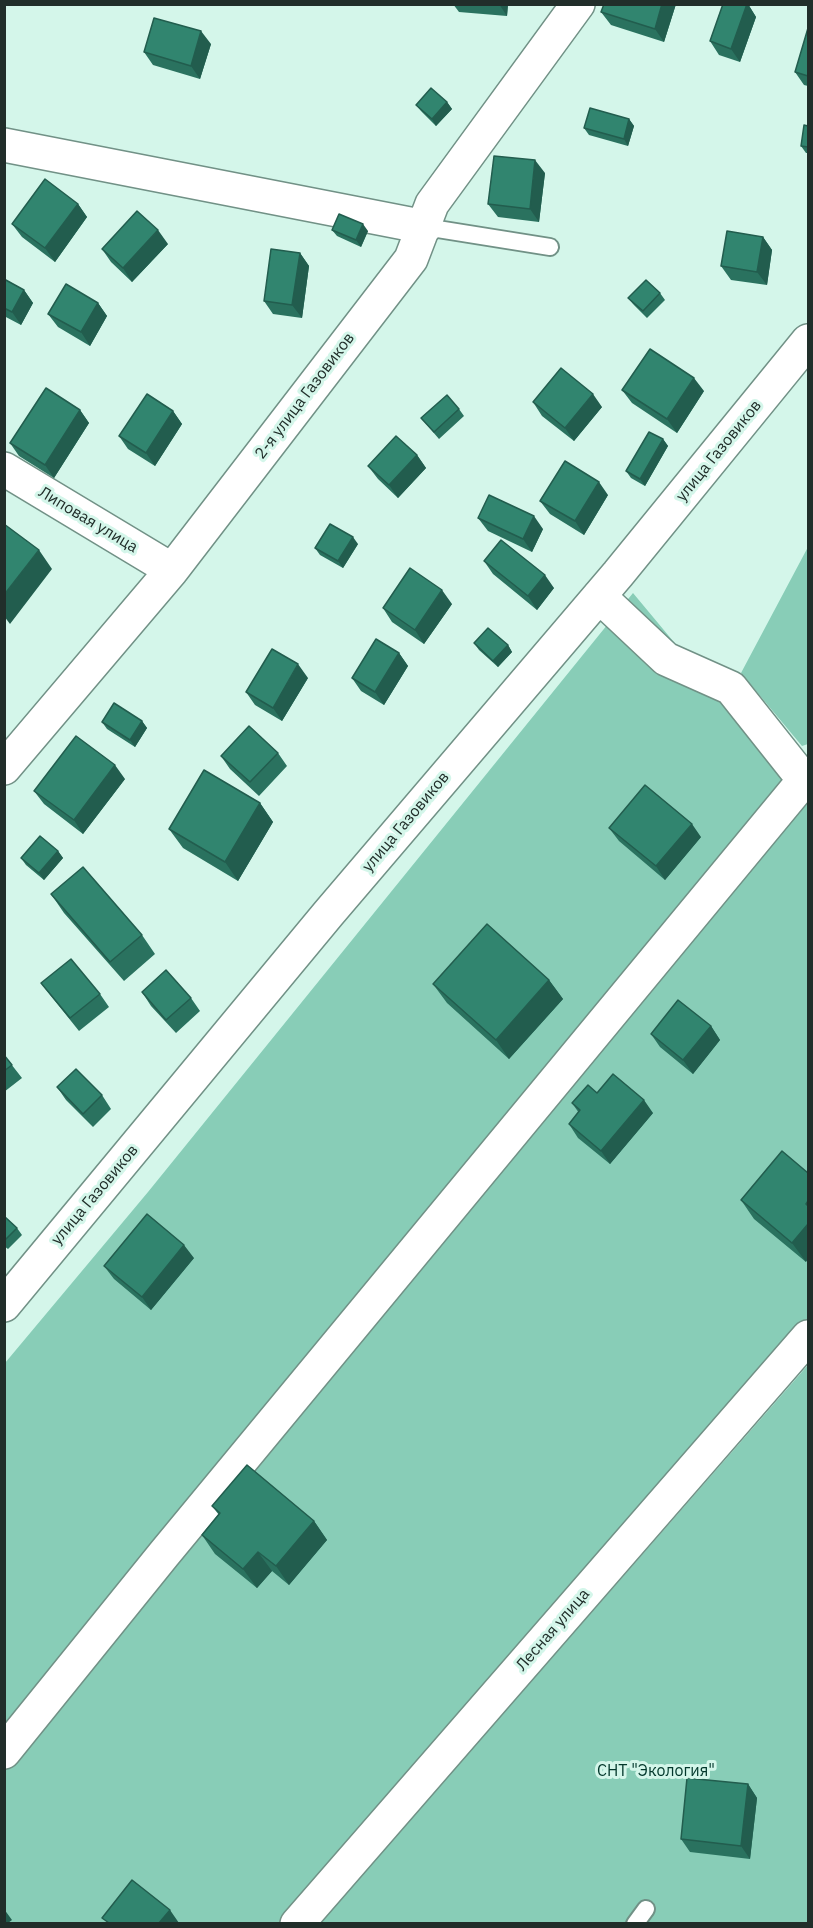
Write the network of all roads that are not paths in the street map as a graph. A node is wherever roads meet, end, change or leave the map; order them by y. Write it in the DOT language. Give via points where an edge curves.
graph roads {
  1 [pos="578,4"];
  2 [pos="4,145"];
  3 [pos="425,227"];
  4 [pos="550,247"];
  5 [pos="808,341"];
  6 [pos="4,469"];
  7 [pos="172,570"];
  8 [pos="599,596"];
  9 [pos="4,768"];
  10 [pos="806,780"];
  11 [pos="4,1305"];
  12 [pos="808,1337"];
  13 [pos="4,1752"];
  14 [pos="646,1909"];
  15 [pos="297,1923"];
  16 [pos="635,1923"];
  1 -- 3 [label="street, 2-я улица Газовиков" via="432,204"];
  2 -- 3 [label="street"];
  3 -- 4 [label="lane"];
  3 -- 7 [label="street, 2-я улица Газовиков" via="411,259"];
  5 -- 8 [label="street, улица Газовиков"];
  6 -- 7 [label="street, Липовая улица"];
  7 -- 9 [label="street, 2-я улица Газовиков"];
  8 -- 10 [label="street" via="666,659 731,688"];
  8 -- 11 [label="street, улица Газовиков" via="328,914"];
  10 -- 13 [label="street"];
  12 -- 15 [label="street, Лесная улица"];
  14 -- 16 [label="lane"];
}
